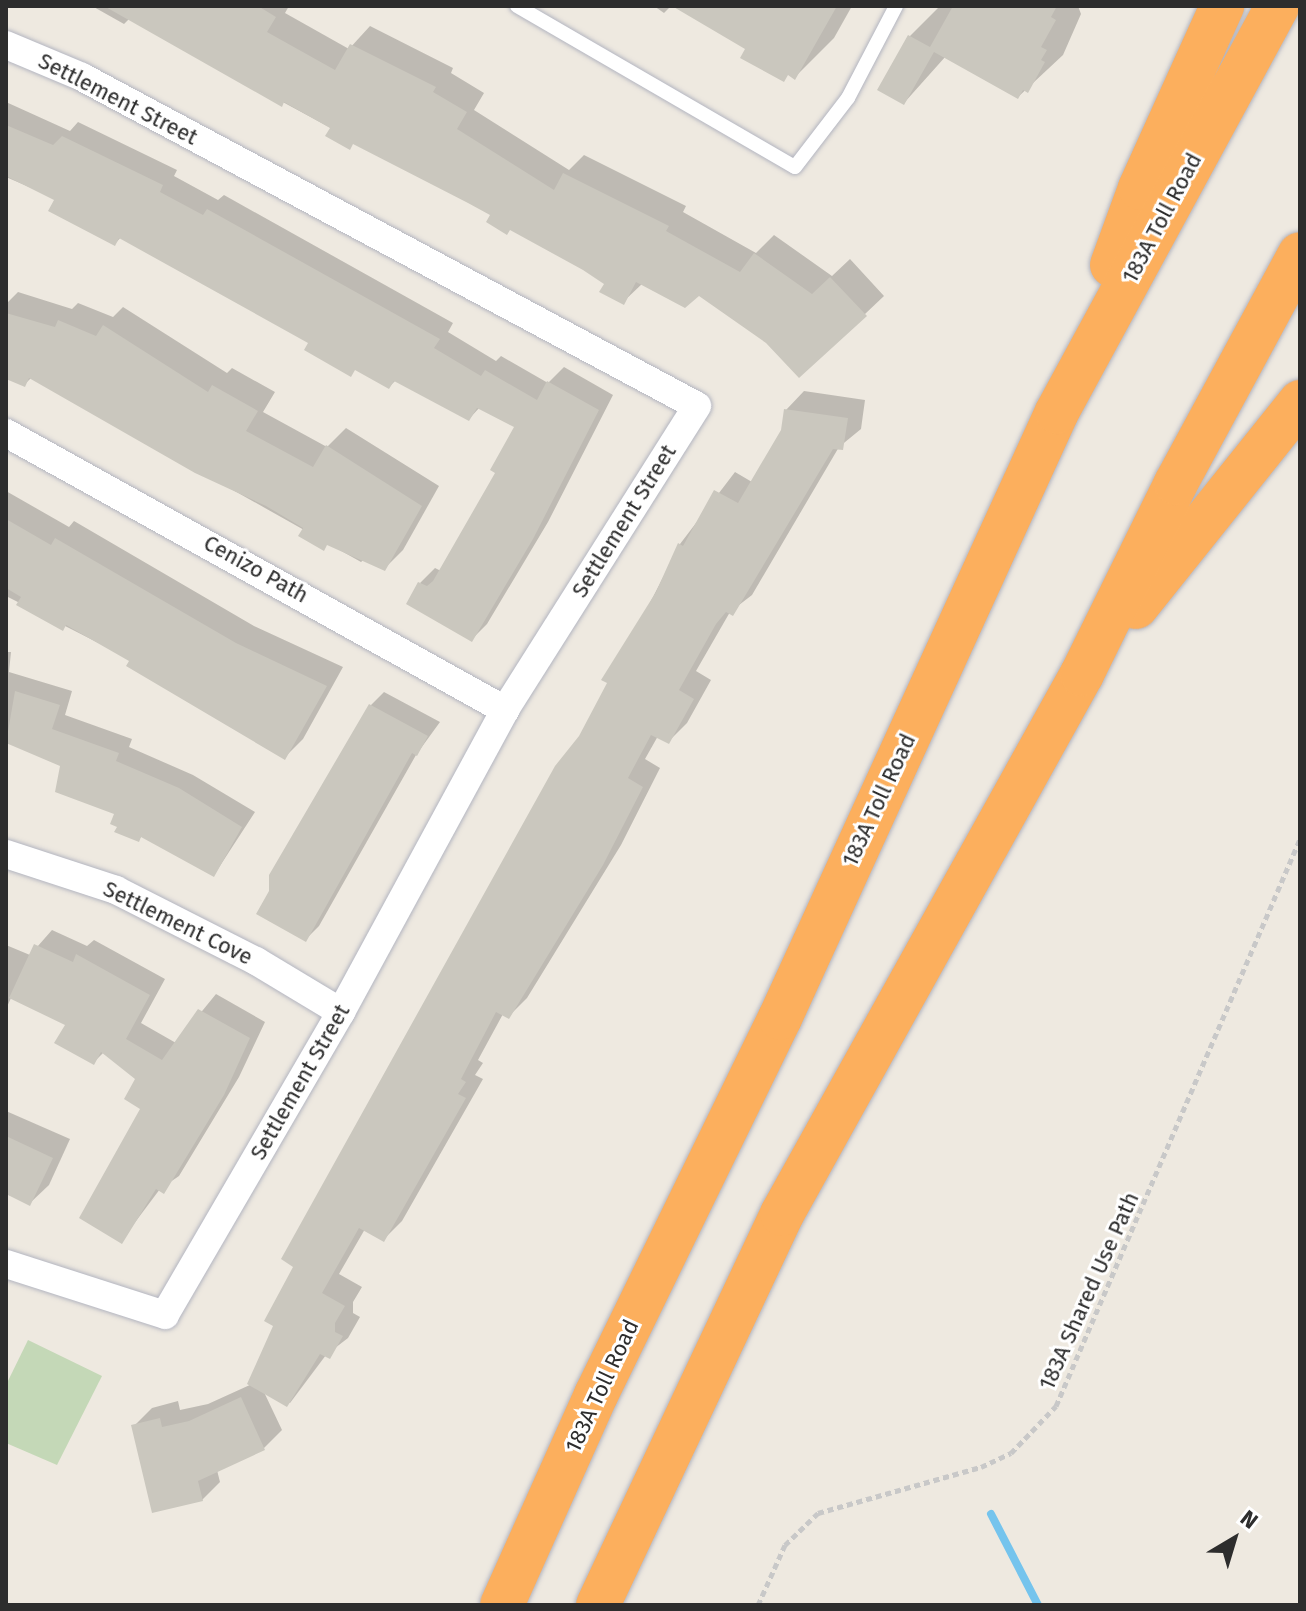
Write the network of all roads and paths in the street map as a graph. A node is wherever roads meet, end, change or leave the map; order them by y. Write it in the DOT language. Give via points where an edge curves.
graph roads {
  1 [pos="517,6"];
  2 [pos="896,6"];
  3 [pos="1222,6"];
  4 [pos="1277,6"];
  5 [pos="541,12"];
  6 [pos="6,45"];
  7 [pos="1300,254"];
  8 [pos="1300,402"];
  9 [pos="1057,412"];
  10 [pos="6,433"];
  11 [pos="1082,674"];
  12 [pos="505,710"];
  13 [pos="1300,839"];
  14 [pos="6,854"];
  15 [pos="341,1012"];
  16 [pos="6,1264"];
  17 [pos="502,1605"];
  18 [pos="598,1605"];
  19 [pos="758,1605"];
  1 -- 5 [label="lane"];
  2 -- 5 [label="lane" via="848,98 795,167"];
  3 -- 9 [label="highway" via="1140,188"];
  4 -- 9 [label="highway, 183A Toll Road"];
  6 -- 12 [label="street, Settlement Street" via="82,77 697,406"];
  7 -- 11 [label="highway" via="1176,483"];
  8 -- 11 [label="highway"];
  9 -- 17 [label="highway, 183A Toll Road" via="780,1018 596,1395"];
  10 -- 12 [label="street, Cenizo Path"];
  11 -- 18 [label="highway" via="782,1214"];
  12 -- 15 [label="street, Settlement Street"];
  13 -- 19 [label="path, 183A Shared Use Path" via="1056,1406 1011,1453 981,1467 818,1513 785,1545"];
  14 -- 15 [label="street, Settlement Cove" via="116,890 256,961"];
  15 -- 16 [label="street, Settlement Street" via="165,1315"];
}
